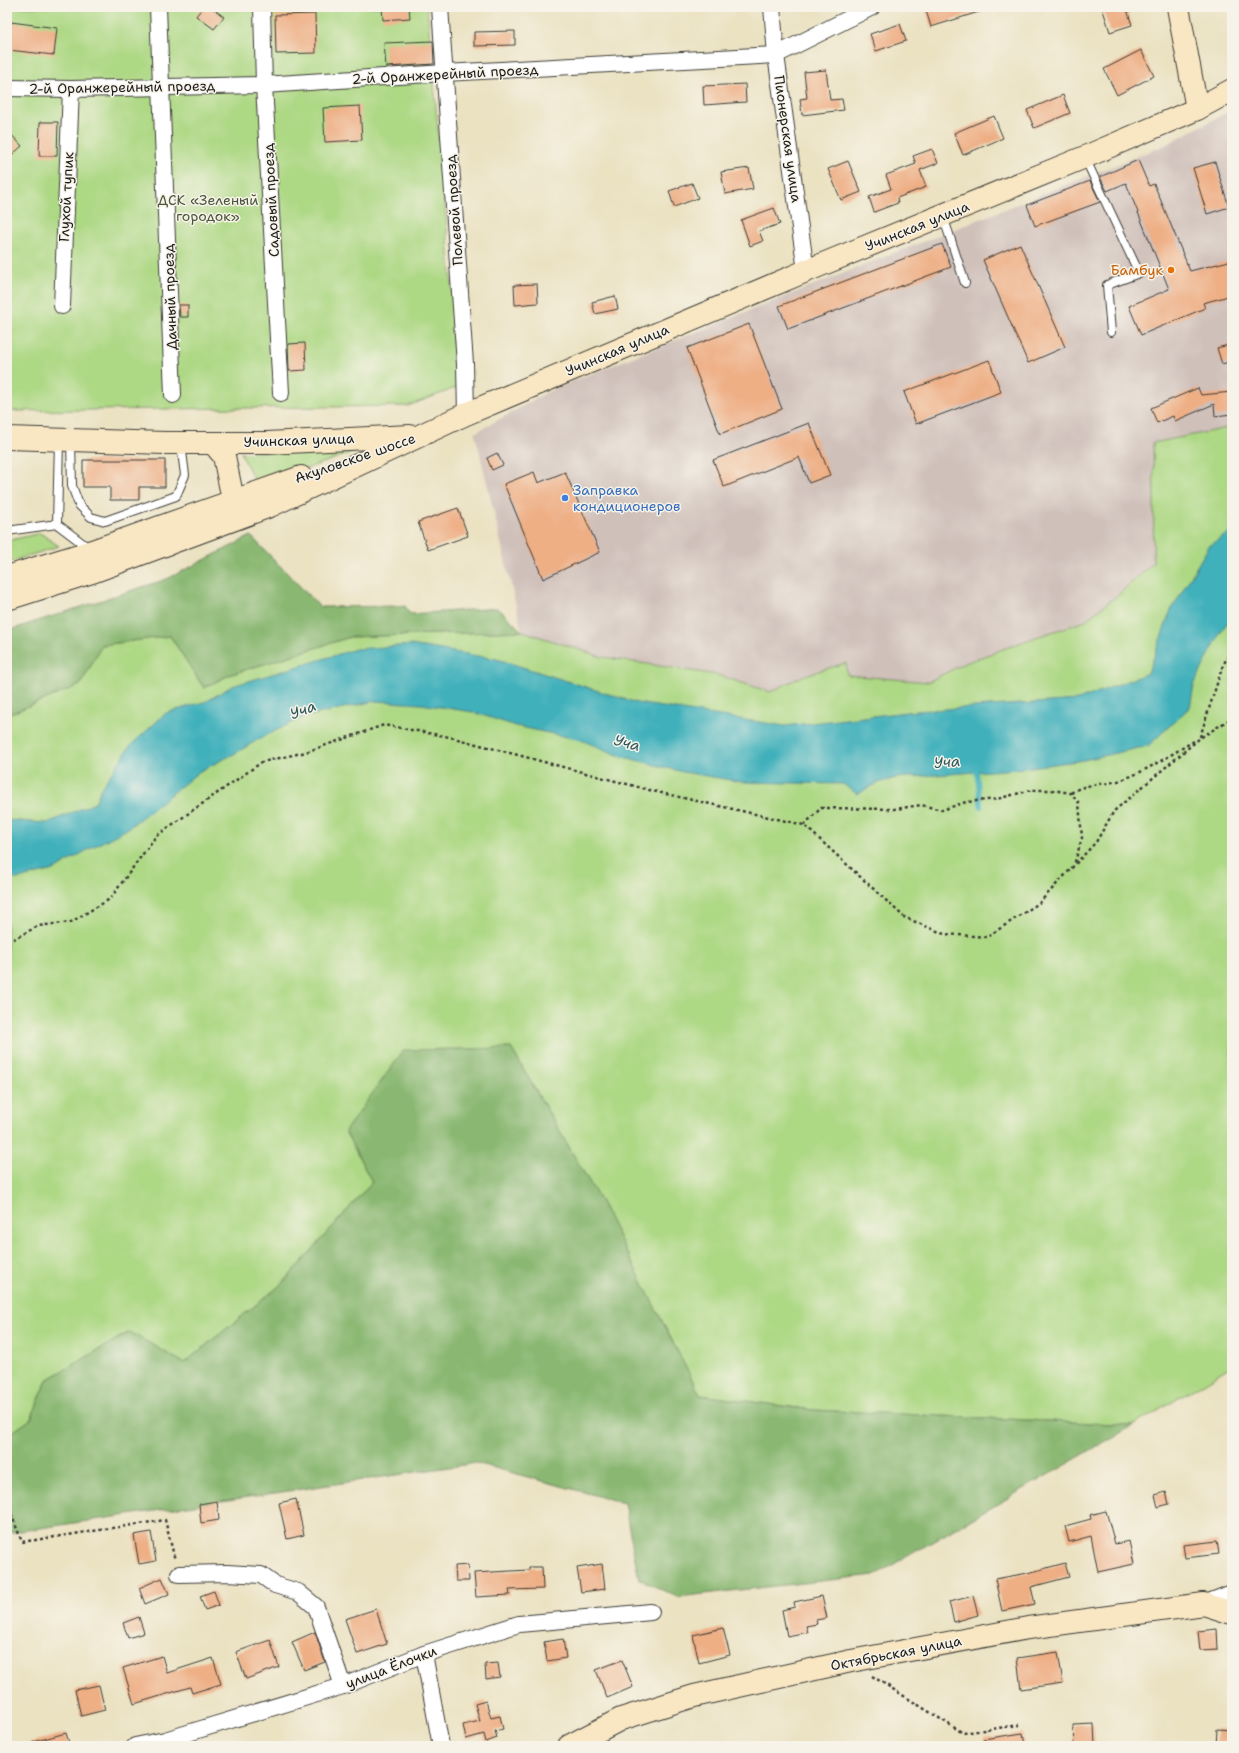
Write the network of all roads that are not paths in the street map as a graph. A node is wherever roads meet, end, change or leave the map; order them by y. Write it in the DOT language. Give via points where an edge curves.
graph roads {
  1 [pos="158,7"];
  2 [pos="262,7"];
  3 [pos="440,7"];
  4 [pos="772,7"];
  5 [pos="872,7"];
  6 [pos="1178,7"];
  7 [pos="776,55"];
  8 [pos="444,73"];
  9 [pos="264,85"];
  10 [pos="7,88"];
  11 [pos="162,88"];
  12 [pos="71,89"];
  13 [pos="1232,90"];
  14 [pos="1197,109"];
  15 [pos="1085,157"];
  16 [pos="942,216"];
  17 [pos="806,271"];
  18 [pos="965,283"];
  19 [pos="62,306"];
  20 [pos="1111,332"];
  21 [pos="281,392"];
  22 [pos="173,395"];
  23 [pos="466,414"];
  24 [pos="421,435"];
  25 [pos="7,438"];
  26 [pos="65,440"];
  27 [pos="181,443"];
  28 [pos="213,443"];
  29 [pos="235,510"];
  30 [pos="57,524"];
  31 [pos="7,531"];
  32 [pos="92,551"];
  33 [pos="7,577"];
  34 [pos="7,599"];
  35 [pos="179,1574"];
  36 [pos="1232,1593"];
  37 [pos="1204,1604"];
  38 [pos="651,1612"];
  39 [pos="1232,1613"];
  40 [pos="424,1654"];
  41 [pos="343,1686"];
  42 [pos="135,1746"];
  43 [pos="441,1746"];
  44 [pos="570,1746"];
  1 -- 11 [label="street, Дачный проезд"];
  2 -- 9 [label="street, Садовый проезд"];
  3 -- 8 [label="street, Полевой проезд"];
  4 -- 7 [label="street, Пионерская улица"];
  5 -- 7 [label="street, 2-й Оранжерейный проезд"];
  6 -- 14 [label="main road"];
  7 -- 8 [label="street, 2-й Оранжерейный проезд"];
  7 -- 17 [label="street, Пионерская улица"];
  8 -- 9 [label="street, 2-й Оранжерейный проезд"];
  8 -- 23 [label="street, Полевой проезд" via="465,364"];
  9 -- 11 [label="street, 2-й Оранжерейный проезд"];
  9 -- 21 [label="street, Садовый проезд"];
  10 -- 12 [label="street, 2-й Оранжерейный проезд"];
  11 -- 12 [label="street, 2-й Оранжерейный проезд"];
  11 -- 22 [label="street, Дачный проезд"];
  12 -- 19 [label="street, Глухой тупик"];
  13 -- 14 [label="main road, Учинская улица"];
  14 -- 15 [label="main road, Учинская улица"];
  15 -- 16 [label="main road, Учинская улица"];
  15 -- 20 [label="lane" via="1139,273 1107,285"];
  16 -- 17 [label="main road, Учинская улица"];
  16 -- 18 [label="lane"];
  17 -- 23 [label="main road, Учинская улица"];
  23 -- 24 [label="main road, Учинская улица"];
  24 -- 28 [label="main road, Учинская улица" via="267,443"];
  24 -- 29 [label="main road, Акуловское шоссе" via="270,506"];
  25 -- 26 [label="main road, Учинская улица"];
  26 -- 27 [label="main road, Учинская улица"];
  26 -- 27 [label="lane" via="72,486 79,505 91,517 105,521 176,496 185,475"];
  26 -- 30 [label="lane"];
  27 -- 28 [label="main road, Учинская улица"];
  28 -- 29 [label="main road" via="224,456"];
  29 -- 32 [label="main road, Акуловское шоссе"];
  29 -- 34 [label="main road, Акуловское шоссе" via="95,571"];
  30 -- 31 [label="lane"];
  30 -- 32 [label="lane"];
  32 -- 33 [label="main road, Акуловское шоссе"];
  35 -- 41 [label="street" via="261,1575 274,1585 298,1592 316,1607"];
  36 -- 37 [label="street"];
  37 -- 39 [label="main road, Октябрьская улица"];
  37 -- 44 [label="main road, Октябрьская улица" via="1028,1628 850,1661 694,1696 620,1719"];
  38 -- 40 [label="street, улица Ёлочки" via="519,1624"];
  40 -- 41 [label="street, улица Ёлочки"];
  40 -- 43 [label="street"];
  41 -- 42 [label="street, улица Ёлочки" via="165,1740"];
}
